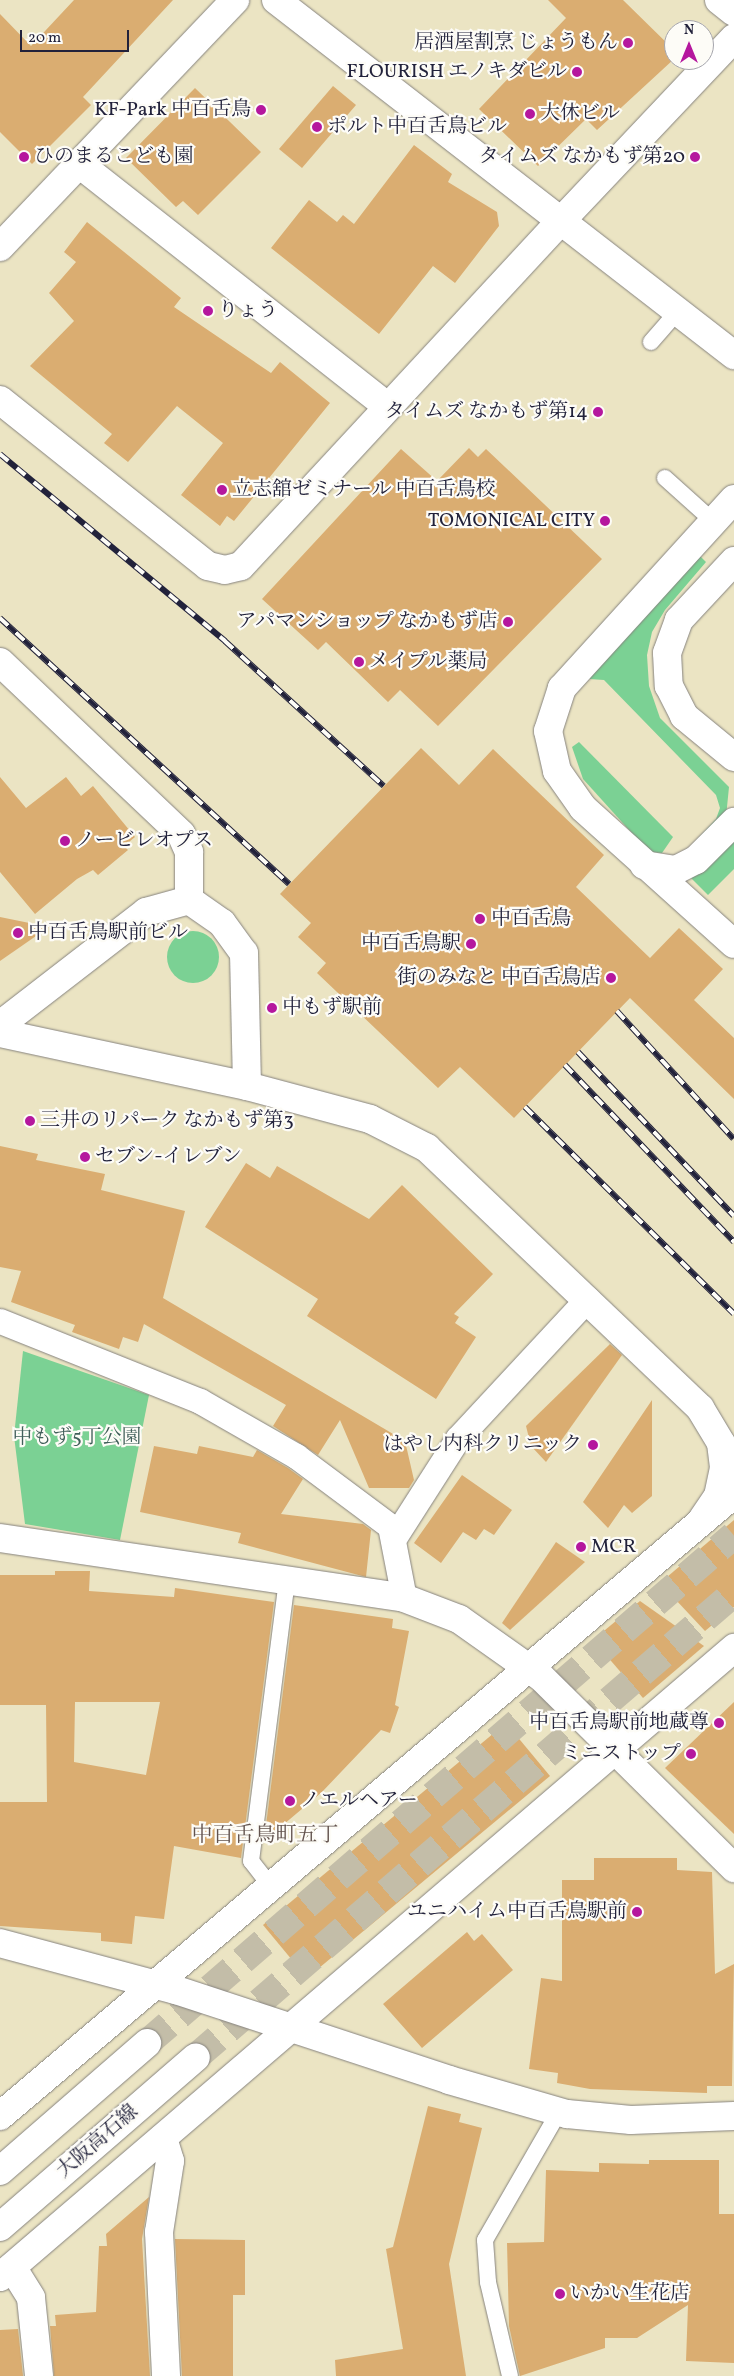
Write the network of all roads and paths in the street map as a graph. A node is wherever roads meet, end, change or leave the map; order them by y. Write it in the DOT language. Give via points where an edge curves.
graph roads {
  1 [pos="235,0"];
  2 [pos="276,0"];
  3 [pos="719,0"];
  4 [pos="734,12"];
  5 [pos="734,38"];
  6 [pos="78,163"];
  7 [pos="561,221"];
  8 [pos="0,247"];
  9 [pos="678,311"];
  10 [pos="651,342"];
  11 [pos="734,355"];
  12 [pos="0,400"];
  13 [pos="386,405"];
  14 [pos="665,478"];
  15 [pos="734,499"];
  16 [pos="713,521"];
  17 [pos="734,561"];
  18 [pos="0,662"];
  19 [pos="732,760"];
  20 [pos="734,822"];
  21 [pos="644,865"];
  22 [pos="189,900"];
  23 [pos="734,944"];
  24 [pos="0,1025"];
  25 [pos="0,1033"];
  26 [pos="247,1086"];
  27 [pos="587,1299"];
  28 [pos="0,1321"];
  29 [pos="700,1408"];
  30 [pos="734,1441"];
  31 [pos="734,1494"];
  32 [pos="702,1520"];
  33 [pos="0,1538"];
  34 [pos="394,1538"];
  35 [pos="287,1581"];
  36 [pos="404,1598"];
  37 [pos="734,1648"];
  38 [pos="526,1667"];
  39 [pos="619,1751"];
  40 [pos="734,1868"];
  41 [pos="269,1884"];
  42 [pos="0,1943"];
  43 [pos="152,1983"];
  44 [pos="294,2028"];
  45 [pos="147,2043"];
  46 [pos="196,2057"];
  47 [pos="559,2112"];
  48 [pos="0,2116"];
  49 [pos="734,2116"];
  50 [pos="163,2138"];
  51 [pos="0,2170"];
  52 [pos="0,2227"];
  53 [pos="6,2272"];
  54 [pos="39,2376"];
  55 [pos="166,2376"];
  56 [pos="510,2376"];
  1 -- 6 [label="street"];
  2 -- 7 [label="street"];
  3 -- 4 [label="street"];
  5 -- 7 [label="street"];
  6 -- 8 [label="street"];
  6 -- 13 [label="street"];
  7 -- 9 [label="street"];
  7 -- 13 [label="street"];
  9 -- 10 [label="lane"];
  9 -- 11 [label="street"];
  12 -- 13 [label="street" via="208,566 225,570 241,566"];
  14 -- 16 [label="lane"];
  15 -- 16 [label="street"];
  16 -- 21 [label="street" via="562,688 548,731 557,771 583,808"];
  17 -- 19 [label="street" via="679,620 667,653 669,686 684,716"];
  18 -- 22 [label="street" via="181,834 189,852"];
  20 -- 21 [label="street" via="696,860 676,870"];
  21 -- 23 [label="street"];
  22 -- 24 [label="street" via="146,912"];
  22 -- 26 [label="street" via="222,923 244,953"];
  25 -- 26 [label="street"];
  26 -- 27 [label="street" via="370,1119 427,1148"];
  27 -- 29 [label="street"];
  27 -- 34 [label="street" via="458,1438"];
  28 -- 34 [label="street" via="200,1401 260,1432 390,1526"];
  29 -- 30 [label="street"];
  29 -- 32 [label="street" via="721,1443 724,1468 718,1496"];
  31 -- 32 [label="street"];
  32 -- 38 [label="street"];
  33 -- 35 [label="street"];
  34 -- 36 [label="street"];
  35 -- 36 [label="street"];
  35 -- 41 [label="lane" via="251,1861"];
  36 -- 38 [label="street" via="459,1619"];
  37 -- 39 [label="street"];
  38 -- 39 [label="street"];
  38 -- 41 [label="street"];
  39 -- 40 [label="street"];
  39 -- 44 [label="street"];
  41 -- 43 [label="street"];
  42 -- 43 [label="street"];
  43 -- 44 [label="street"];
  43 -- 48 [label="street"];
  44 -- 47 [label="street"];
  44 -- 50 [label="street"];
  45 -- 51 [label="street"];
  46 -- 52 [label="street, 大阪高石線"];
  47 -- 49 [label="street" via="631,2120"];
  47 -- 56 [label="lane" via="485,2240 488,2282"];
  50 -- 53 [label="street"];
  50 -- 55 [label="street" via="170,2162 159,2232"];
  53 -- 54 [label="street" via="31,2298"];
}
